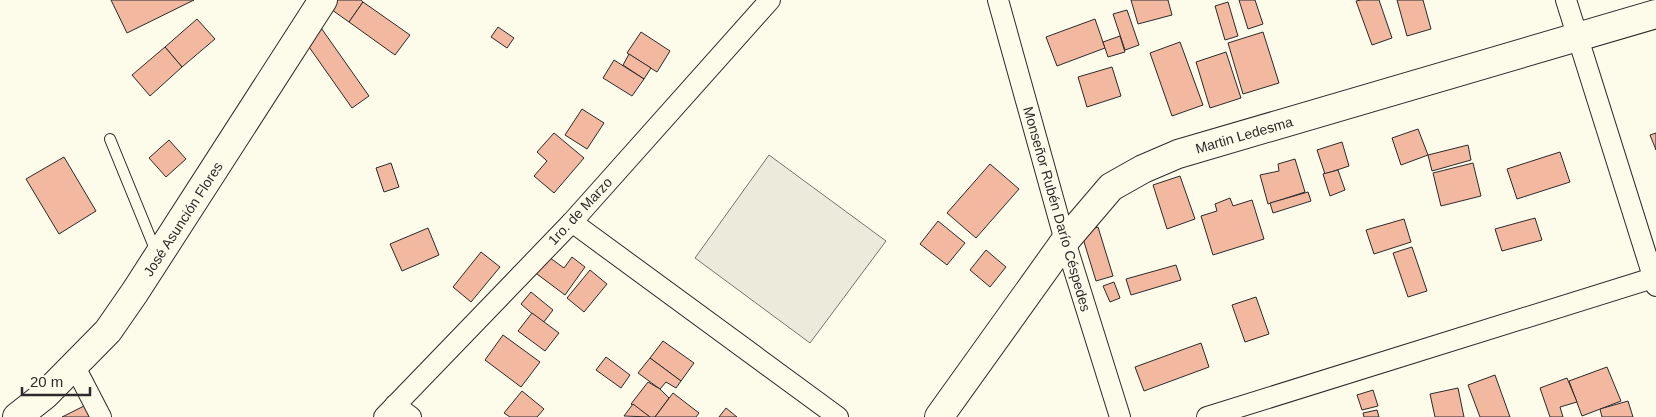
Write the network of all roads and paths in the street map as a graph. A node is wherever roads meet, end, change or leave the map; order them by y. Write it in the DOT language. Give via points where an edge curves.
graph roads {
  1 [pos="323,0"];
  2 [pos="770,0"];
  3 [pos="998,0"];
  4 [pos="1566,0"];
  5 [pos="1656,14"];
  6 [pos="1579,37"];
  7 [pos="110,139"];
  8 [pos="572,222"];
  9 [pos="1065,241"];
  10 [pos="158,257"];
  11 [pos="1655,280"];
  12 [pos="74,365"];
  13 [pos="389,411"];
  14 [pos="17,417"];
  15 [pos="101,417"];
  16 [pos="411,417"];
  17 [pos="838,417"];
  18 [pos="940,417"];
  19 [pos="1120,417"];
  20 [pos="1207,417"];
  1 -- 10 [label="street, José Asunción Flores"];
  2 -- 8 [label="street, 1ro. de Marzo"];
  3 -- 9 [label="street, Monseñor Rubén Darío Céspedes"];
  4 -- 6 [label="street"];
  5 -- 6 [label="street, Martin Ledesma"];
  6 -- 9 [label="street, Martin Ledesma" via="1178,154 1111,187"];
  6 -- 11 [label="street"];
  7 -- 10 [label="lane"];
  8 -- 13 [label="street, 1ro. de Marzo"];
  8 -- 17 [label="street"];
  9 -- 18 [label="street, Martin Ledesma"];
  9 -- 19 [label="street, Monseñor Rubén Darío Céspedes"];
  10 -- 12 [label="street, José Asunción Flores" via="108,331"];
  11 -- 20 [label="street"];
  12 -- 14 [label="street, José Asunción Flores" via="45,395"];
  12 -- 15 [label="street"];
  13 -- 16 [label="street"];
}
